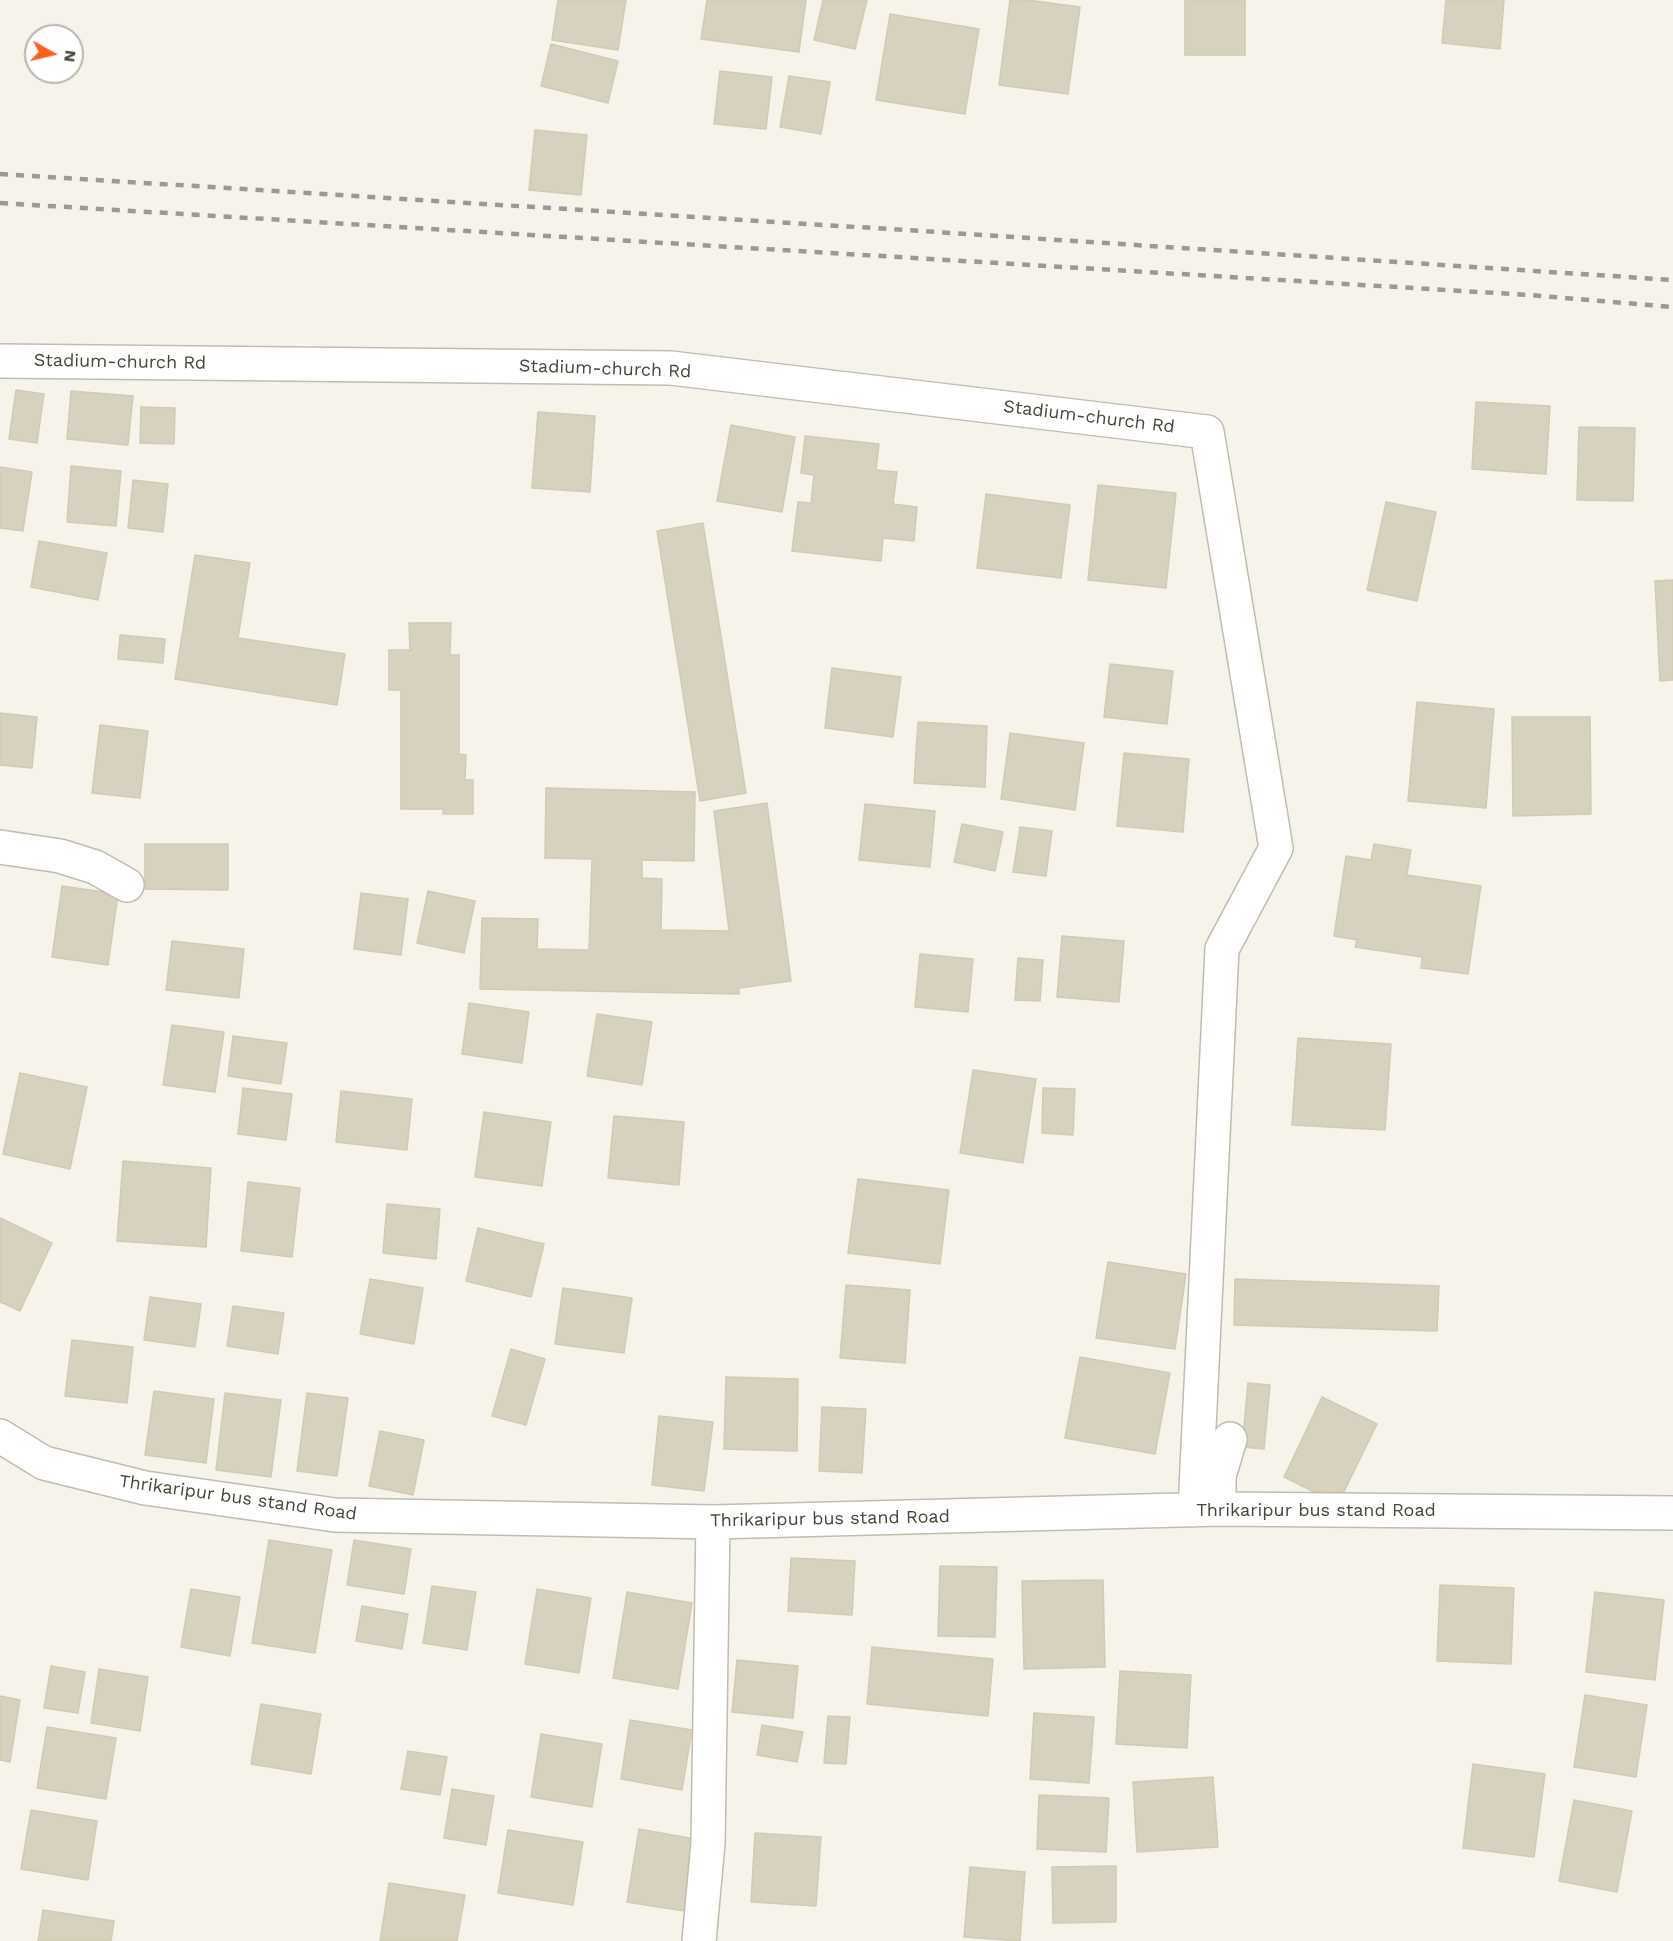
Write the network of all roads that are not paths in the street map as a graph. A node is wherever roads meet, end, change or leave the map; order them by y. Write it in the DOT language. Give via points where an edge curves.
graph roads {
  1 [pos="0,361"];
  2 [pos="0,847"];
  3 [pos="127,885"];
  4 [pos="0,1436"];
  5 [pos="1230,1439"];
  6 [pos="1207,1510"];
  7 [pos="1673,1512"];
  8 [pos="713,1522"];
  9 [pos="699,1941"];
  1 -- 6 [label="street, Stadium-church Rd" via="671,369 1207,432 1276,848 1222,949"];
  2 -- 3 [label="street" via="60,856 95,867"];
  4 -- 8 [label="street, Thrikaripur bus stand Road" via="44,1463 145,1488 335,1515"];
  5 -- 6 [label="street"];
  6 -- 7 [label="street, Thrikaripur bus stand Road"];
  6 -- 8 [label="street, Thrikaripur bus stand Road"];
  8 -- 9 [label="street" via="708,1844"];
}
